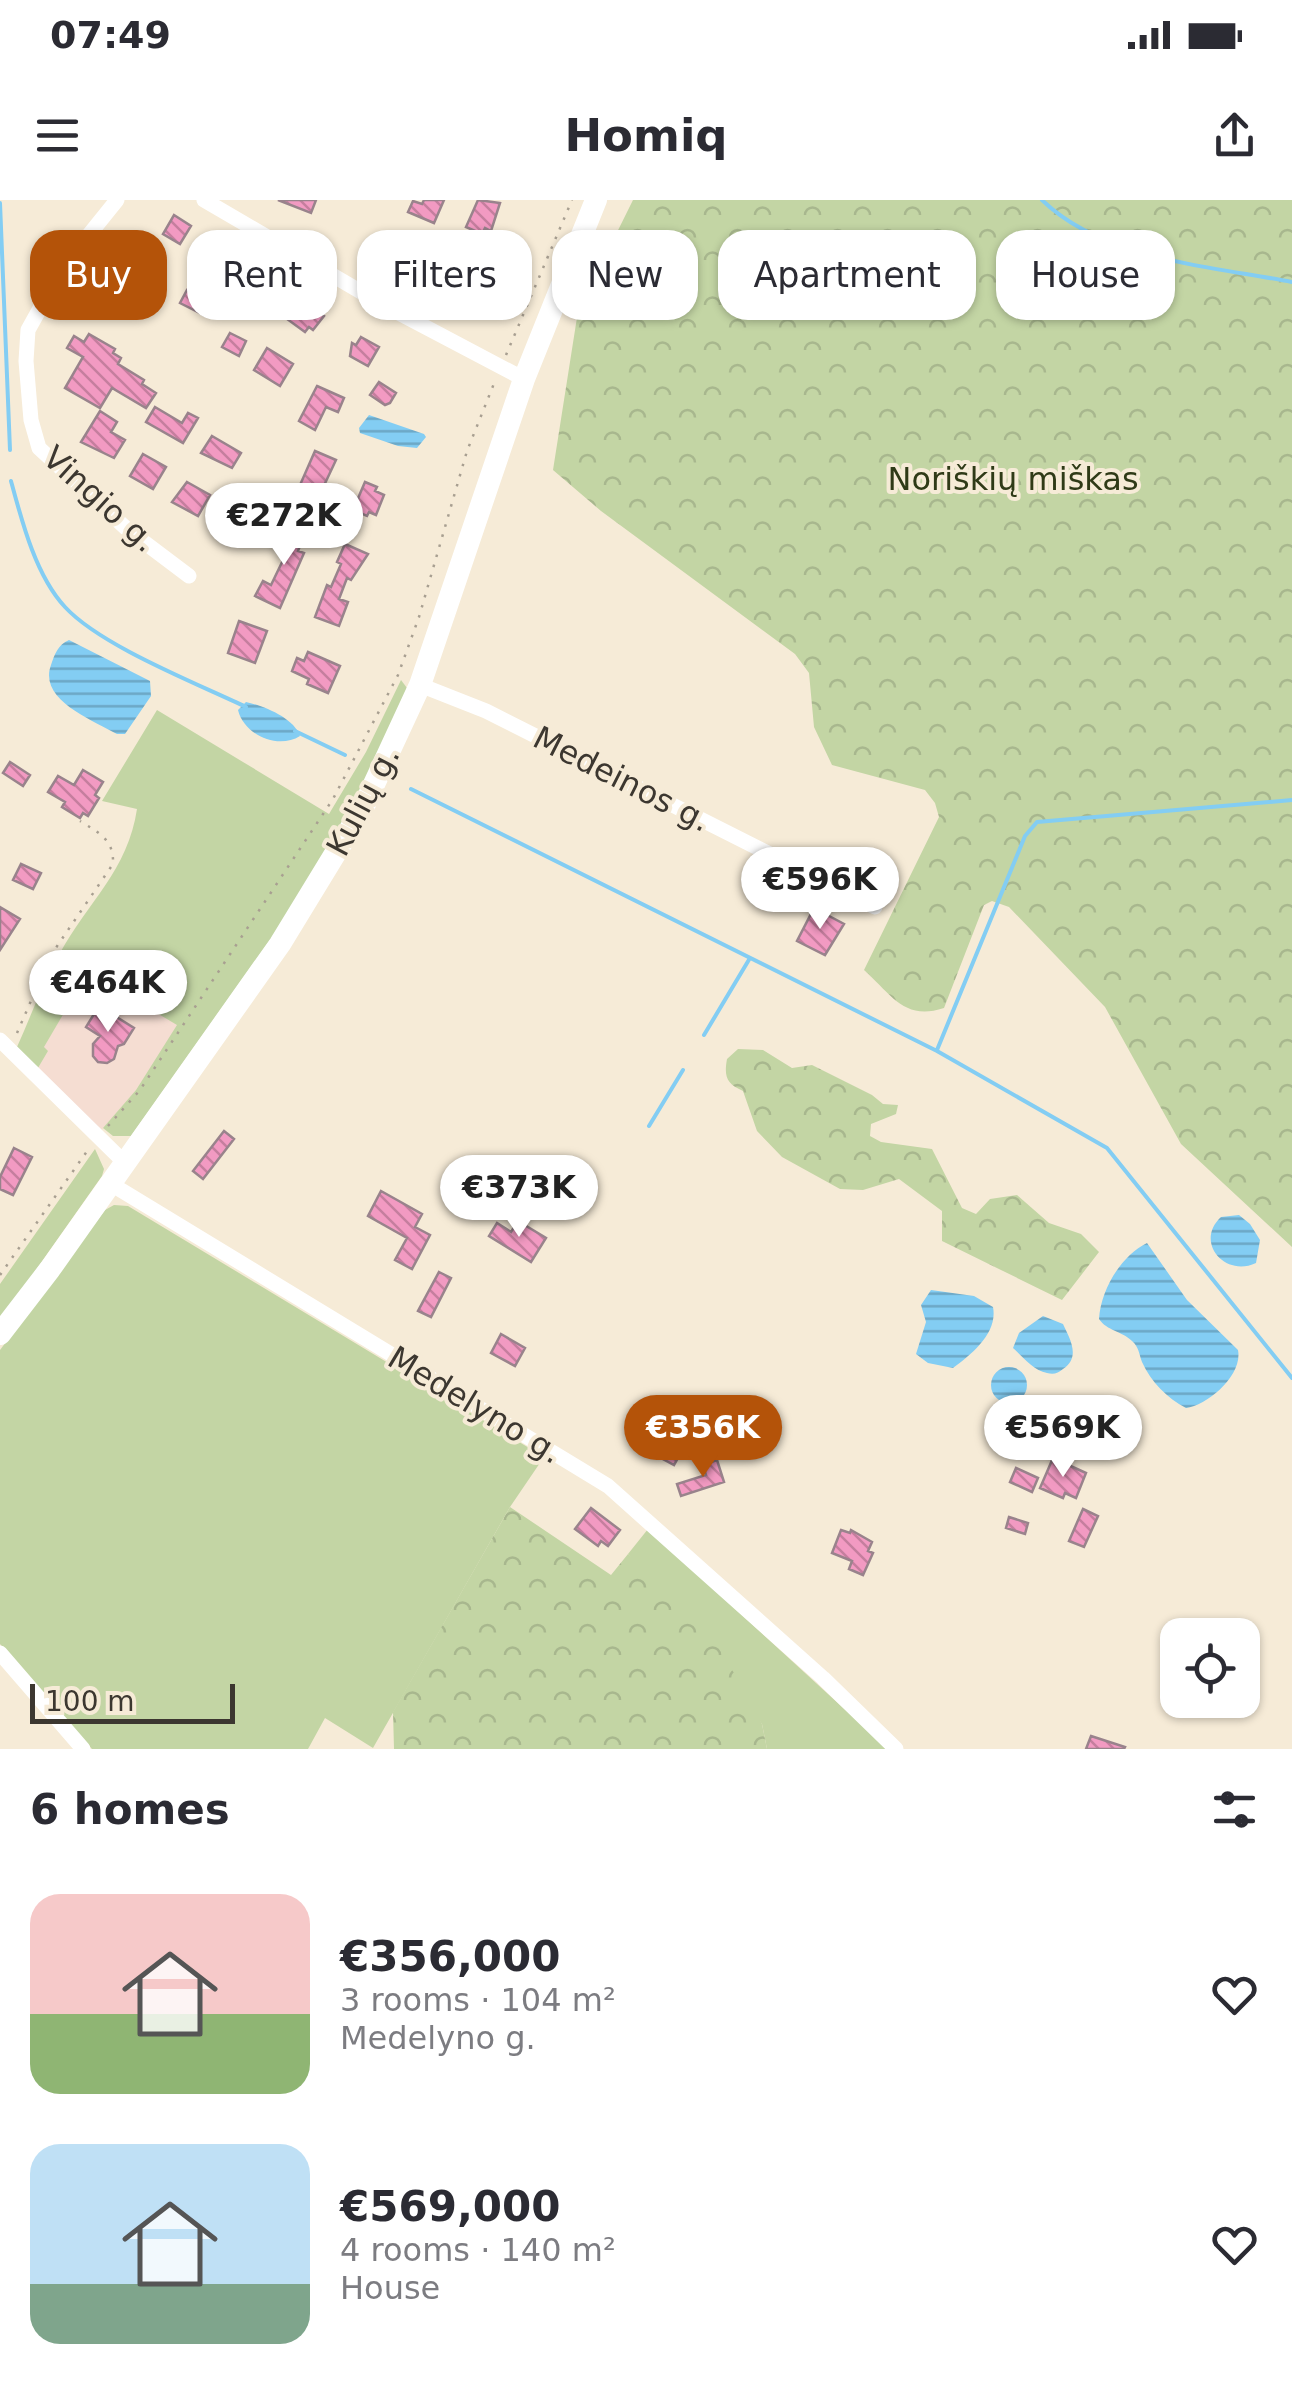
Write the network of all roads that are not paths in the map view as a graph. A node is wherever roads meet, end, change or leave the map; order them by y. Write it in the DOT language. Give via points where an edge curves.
graph roads {
  1 [pos="117,200"];
  2 [pos="204,200"];
  3 [pos="596,200"];
  4 [pos="524,379"];
  5 [pos="189,576"];
  6 [pos="420,685"];
  7 [pos="875,906"];
  8 [pos="5,1045"];
  9 [pos="124,1163"];
  10 [pos="111,1184"];
  11 [pos="0,1334"];
  12 [pos="0,1654"];
  13 [pos="83,1749"];
  14 [pos="896,1749"];
  1 -- 5 [label="street, Vingio g." via="63,267 28,330 30,420 39,448"];
  2 -- 4 [label="street"];
  3 -- 4 [label="main road, Kulių g."];
  4 -- 6 [label="main road, Kulių g."];
  6 -- 7 [label="street, Medeinos g." via="486,711"];
  6 -- 9 [label="main road, Kulių g." via="325,873"];
  8 -- 9 [label="street"];
  9 -- 10 [label="main road, Kulių g."];
  10 -- 11 [label="main road, Kulių g."];
  10 -- 14 [label="street, Medelyno g." via="608,1486"];
  12 -- 13 [label="street"];
}
